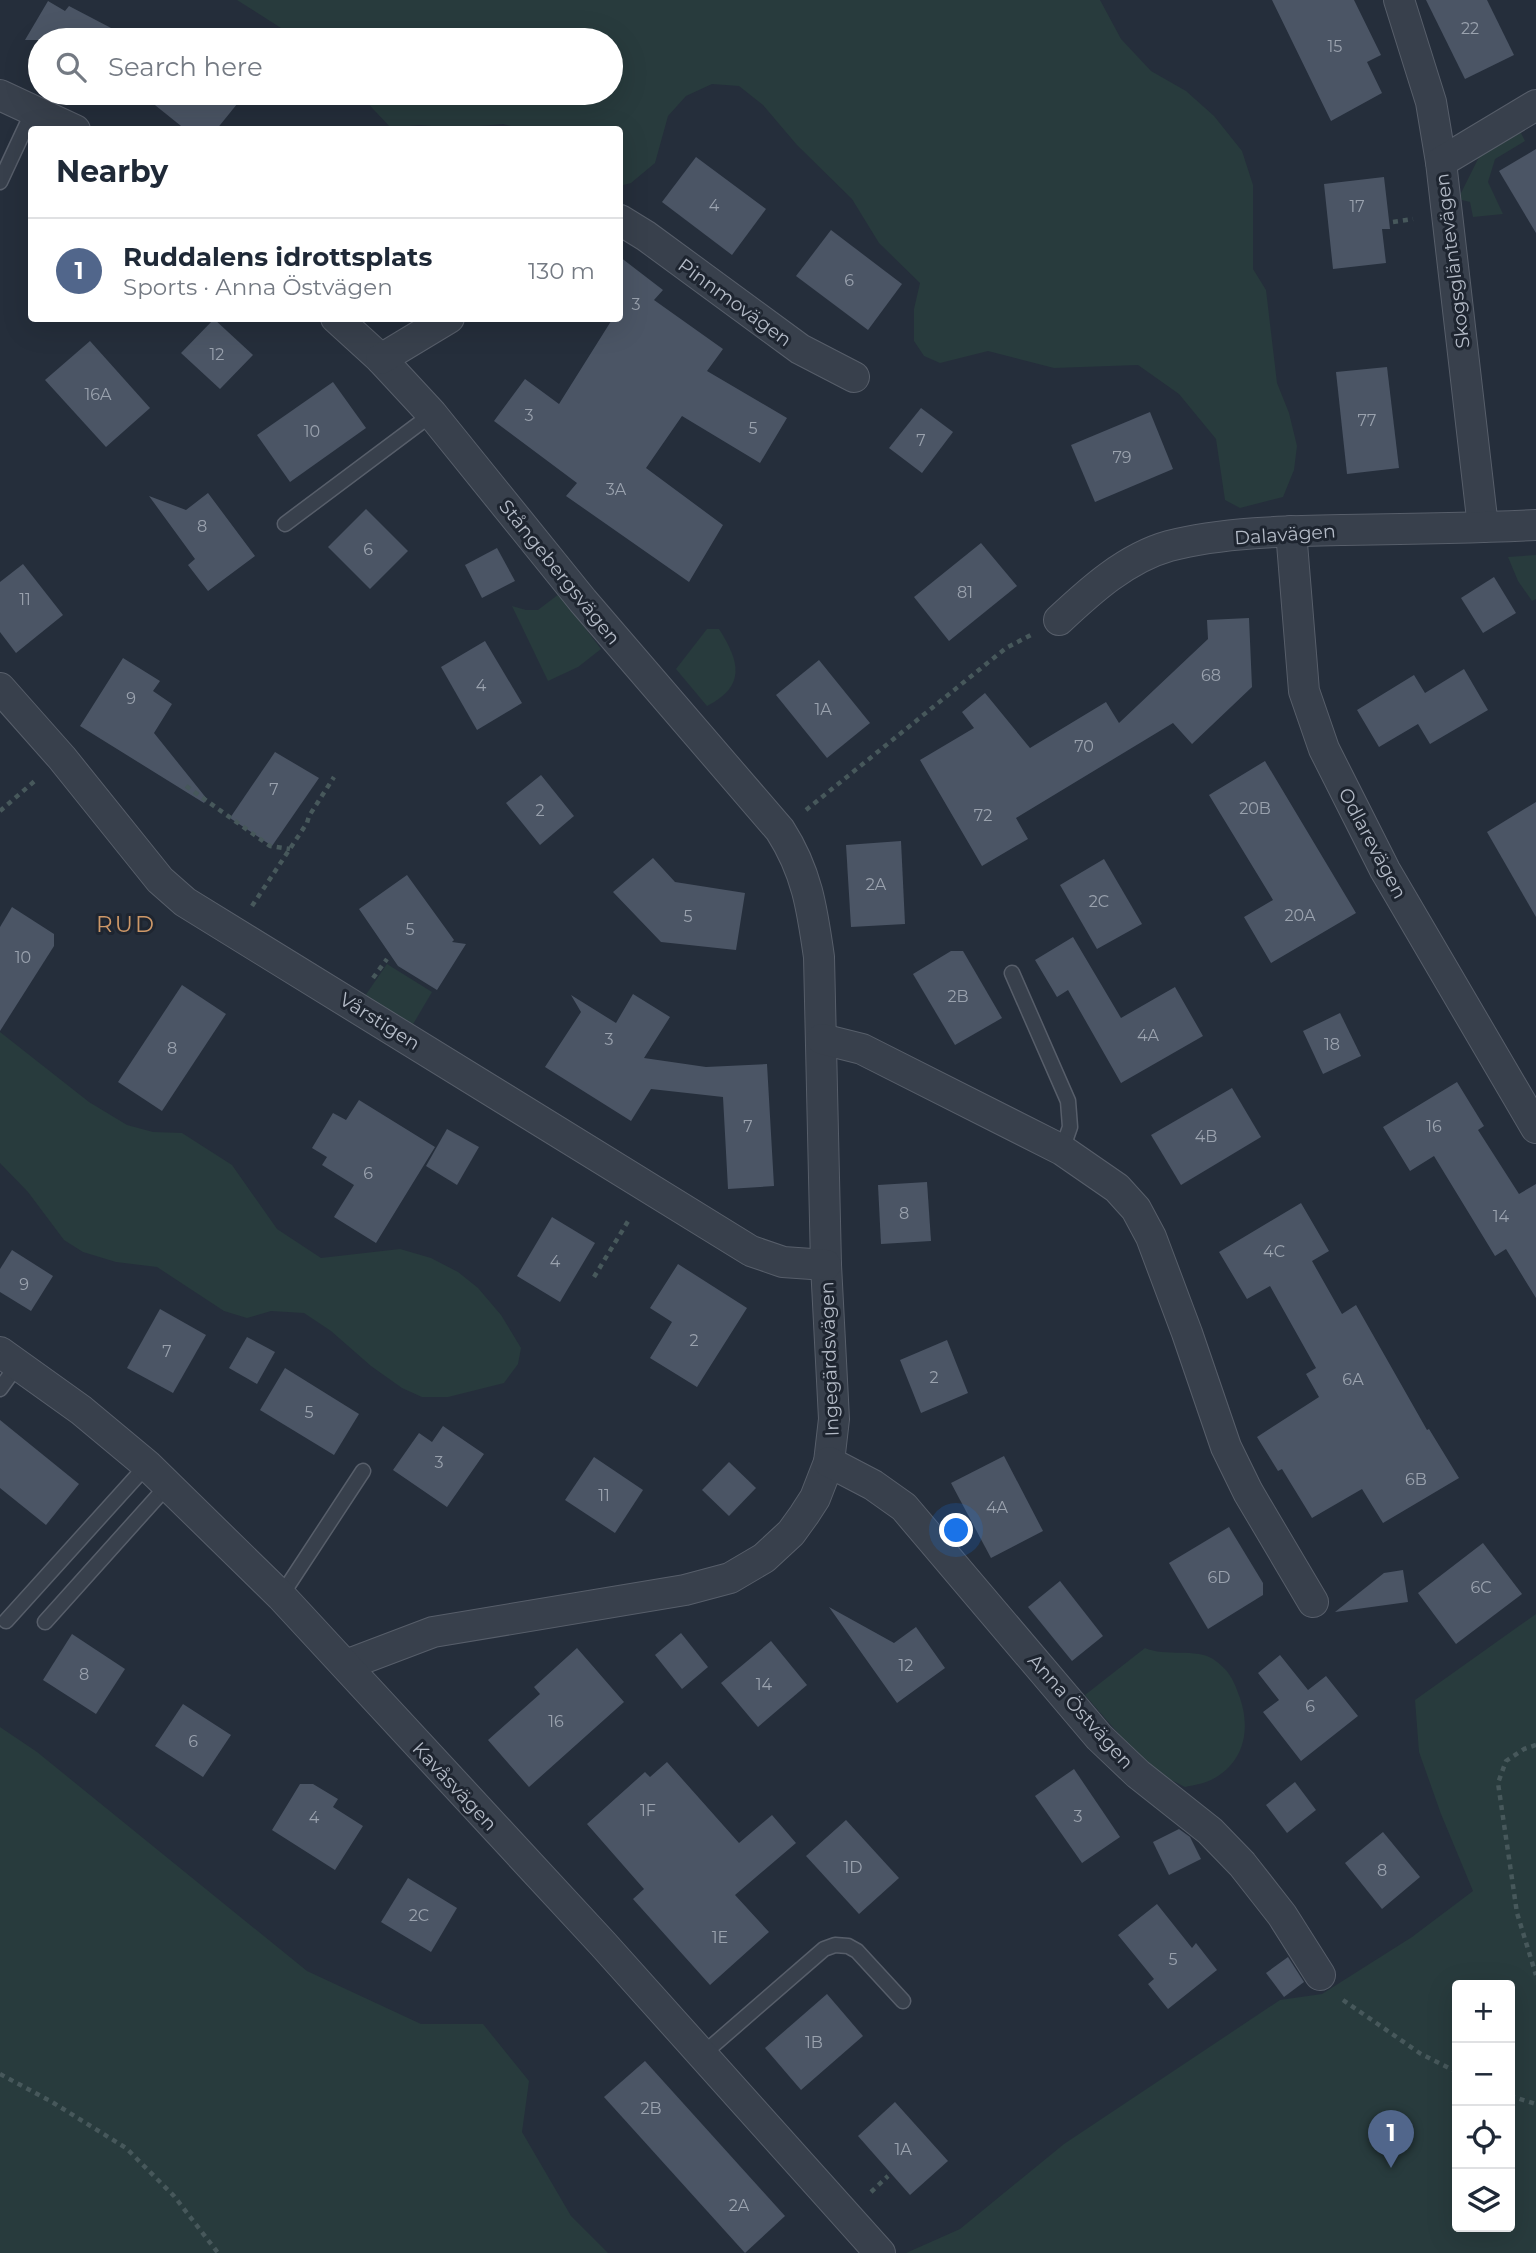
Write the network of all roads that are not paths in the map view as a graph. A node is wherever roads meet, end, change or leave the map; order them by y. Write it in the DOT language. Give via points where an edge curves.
graph roads {
  1 [pos="1399,0"];
  2 [pos="0,95"];
  3 [pos="1536,105"];
  4 [pos="34,110"];
  5 [pos="67,126"];
  6 [pos="1441,162"];
  7 [pos="0,182"];
  8 [pos="623,222"];
  9 [pos="341,322"];
  10 [pos="442,322"];
  11 [pos="381,359"];
  12 [pos="854,377"];
  13 [pos="432,414"];
  14 [pos="285,524"];
  15 [pos="1536,525"];
  16 [pos="1483,527"];
  17 [pos="1291,531"];
  18 [pos="1059,620"];
  19 [pos="0,688"];
  20 [pos="780,830"];
  21 [pos="1012,973"];
  22 [pos="822,1039"];
  23 [pos="1536,1128"];
  24 [pos="1062,1150"];
  25 [pos="826,1265"];
  26 [pos="9,1358"];
  27 [pos="0,1389"];
  28 [pos="829,1462"];
  29 [pos="363,1471"];
  30 [pos="157,1475"];
  31 [pos="281,1596"];
  32 [pos="1313,1602"];
  33 [pos="6,1621"];
  34 [pos="45,1622"];
  35 [pos="346,1665"];
  36 [pos="1321,1975"];
  37 [pos="903,2001"];
  38 [pos="703,2054"];
  39 [pos="880,2253"];
  1 -- 6 [label="street, Skogsgläntevägen" via="1431,102"];
  2 -- 4 [label="street"];
  3 -- 6 [label="street"];
  4 -- 5 [label="street"];
  4 -- 7 [label="lane"];
  6 -- 16 [label="street, Skogsgläntevägen"];
  8 -- 12 [label="street, Pinnmovägen" via="800,349"];
  9 -- 11 [label="street, Stångebergsvägen"];
  10 -- 11 [label="street"];
  11 -- 13 [label="street, Stångebergsvägen"];
  13 -- 14 [label="lane"];
  13 -- 20 [label="street, Stångebergsvägen" via="583,601"];
  15 -- 16 [label="street, Dalavägen"];
  16 -- 17 [label="street, Dalavägen"];
  17 -- 18 [label="street, Dalavägen" via="1167,547 1099,584"];
  17 -- 23 [label="street, Odlarevägen" via="1304,691 1324,749 1385,870"];
  19 -- 25 [label="street, Vårstigen" via="160,880 185,902 751,1251 783,1262"];
  20 -- 22 [label="street, Ingegärdsvägen" via="802,870 813,915"];
  21 -- 24 [label="lane" via="1068,1101 1070,1128"];
  22 -- 24 [label="street" via="862,1049"];
  22 -- 25 [label="street, Ingegärdsvägen"];
  24 -- 32 [label="street" via="1117,1188 1136,1209 1151,1237 1226,1447"];
  25 -- 28 [label="street, Ingegärdsvägen" via="834,1419"];
  26 -- 27 [label="lane"];
  26 -- 30 [label="street, Kavåsvägen" via="81,1410"];
  28 -- 35 [label="street, Ingegärdsvägen" via="815,1498 791,1533 764,1558 730,1578 685,1590 433,1632"];
  28 -- 36 [label="street, Anna Östvägen" via="904,1507 1099,1737 1242,1864"];
  29 -- 31 [label="lane"];
  30 -- 31 [label="street, Kavåsvägen"];
  30 -- 33 [label="lane"];
  30 -- 34 [label="lane"];
  31 -- 35 [label="street, Kavåsvägen"];
  35 -- 38 [label="street, Kavåsvägen"];
  37 -- 38 [label="lane" via="857,1951 835,1945 824,1949"];
  38 -- 39 [label="street, Kavåsvägen"];
}
